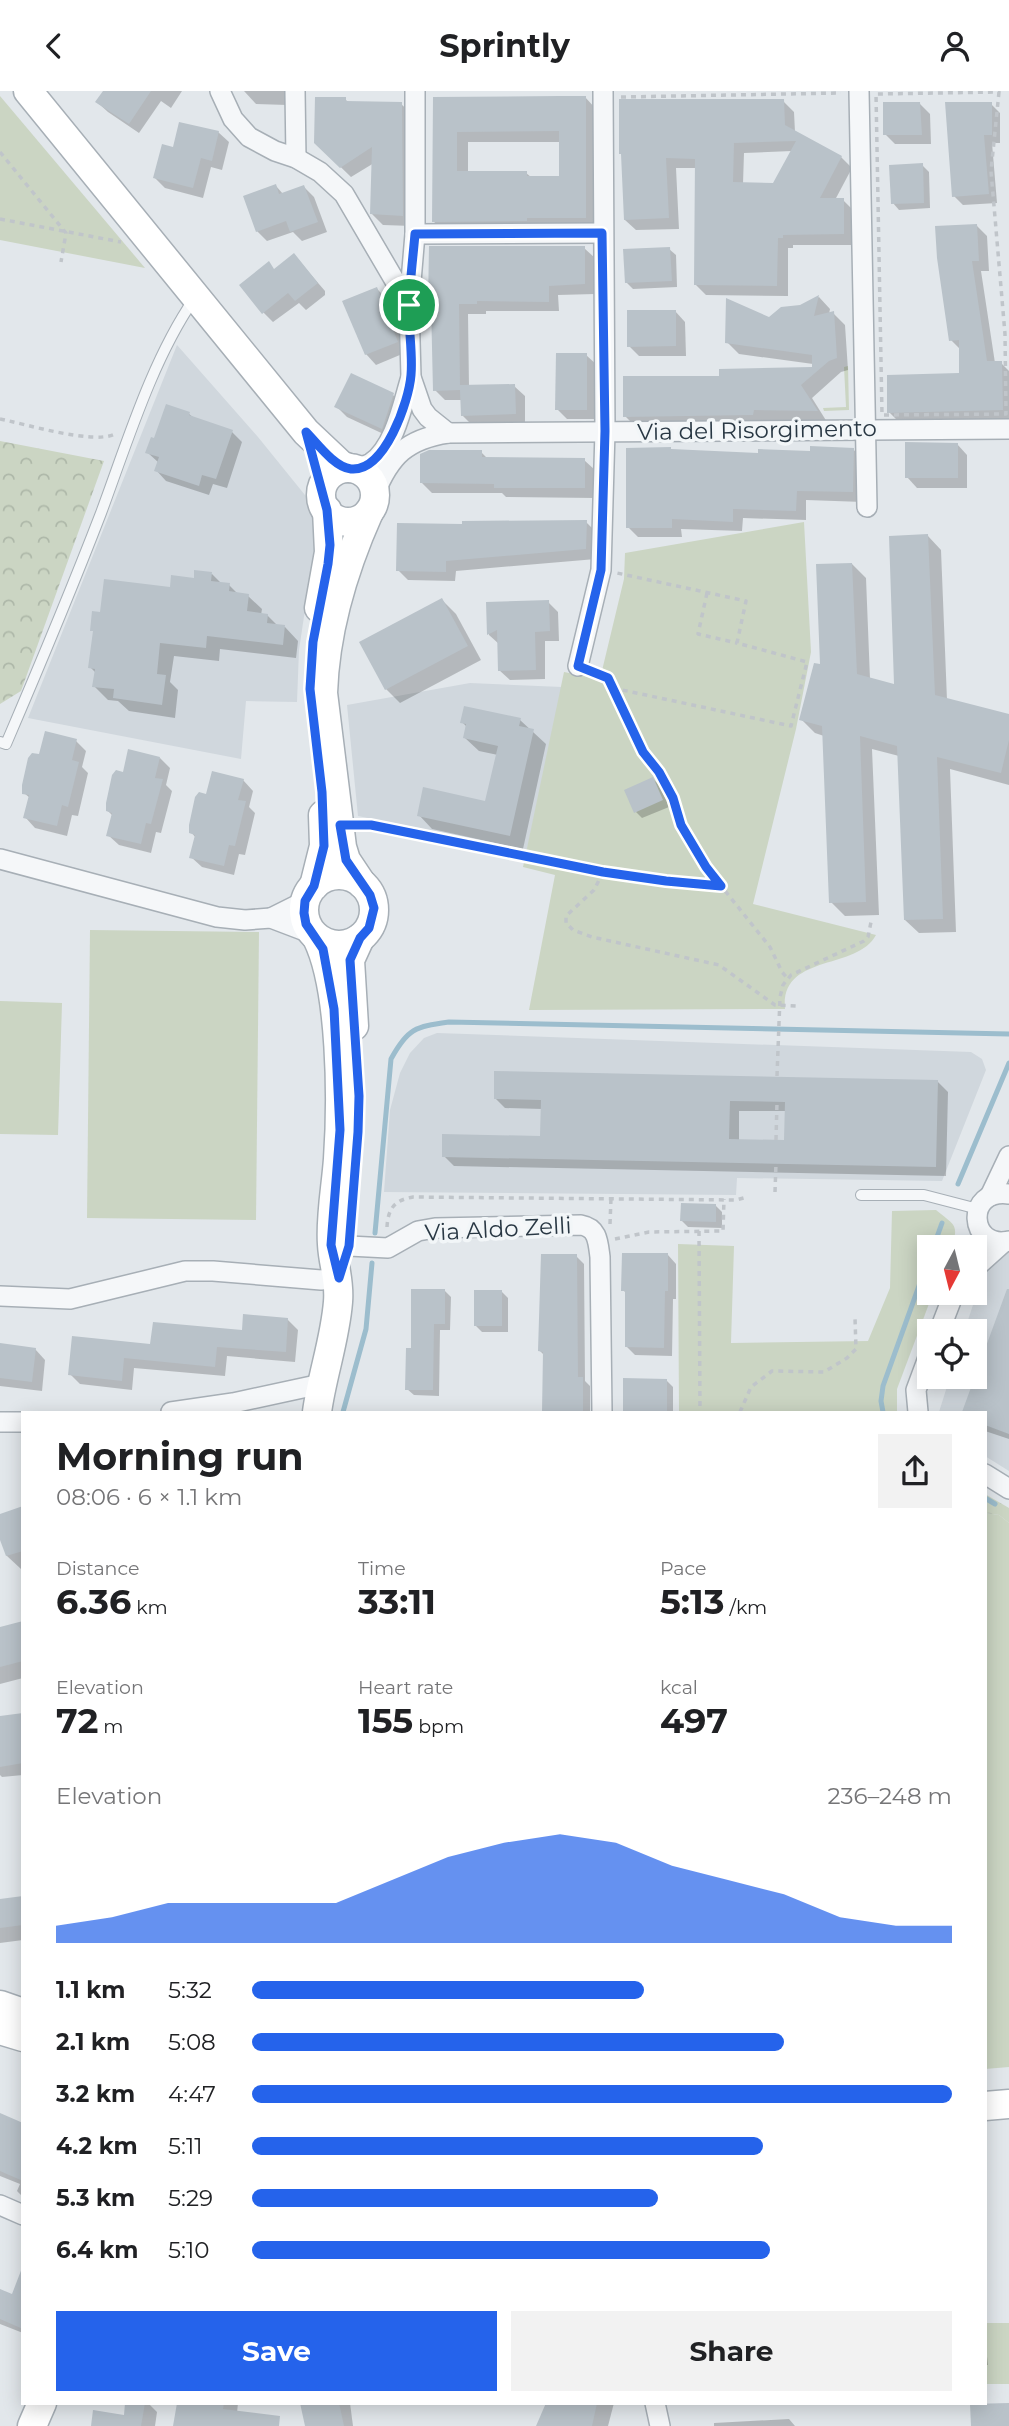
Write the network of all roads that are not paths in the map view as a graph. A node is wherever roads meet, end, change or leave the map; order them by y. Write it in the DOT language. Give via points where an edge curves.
graph roads {
  1 [pos="28,91"];
  2 [pos="219,91"];
  3 [pos="295,91"];
  4 [pos="415,91"];
  5 [pos="851,93"];
  6 [pos="610,95"];
  7 [pos="296,158"];
  8 [pos="602,233"];
  9 [pos="415,234"];
  10 [pos="197,295"];
  11 [pos="409,305"];
  12 [pos="411,377"];
  13 [pos="865,428"];
  14 [pos="1009,429"];
  15 [pos="605,431"];
  16 [pos="306,432"];
  17 [pos="448,433"];
  18 [pos="352,469"];
  19 [pos="324,500"];
  20 [pos="372,503"];
  21 [pos="867,507"];
  22 [pos="578,666"];
  23 [pos="0,742"];
  24 [pos="0,859"];
  25 [pos="362,884"];
  26 [pos="309,894"];
  27 [pos="271,918"];
  28 [pos="315,936"];
  29 [pos="360,938"];
  30 [pos="1009,1156"];
  31 [pos="862,1195"];
  32 [pos="989,1207"];
  33 [pos="977,1235"];
  34 [pos="1007,1242"];
  35 [pos="349,1246"];
  36 [pos="987,1258"];
  37 [pos="339,1278"];
  38 [pos="0,1296"];
  39 [pos="321,1384"];
  40 [pos="917,1387"];
  41 [pos="233,1403"];
  42 [pos="179,1411"];
  43 [pos="248,1411"];
  44 [pos="307,1411"];
  45 [pos="317,1411"];
  46 [pos="602,1411"];
  47 [pos="918,1411"];
  48 [pos="21,1422"];
  49 [pos="0,1423"];
  50 [pos="987,1475"];
  51 [pos="1009,1489"];
  52 [pos="0,2005"];
  53 [pos="21,2012"];
  54 [pos="0,2030"];
  55 [pos="21,2037"];
  56 [pos="1009,2104"];
  57 [pos="987,2106"];
  58 [pos="0,2205"];
  59 [pos="21,2214"];
  60 [pos="41,2405"];
  61 [pos="32,2426"];
  1 -- 10 [label="street"];
  2 -- 7 [label="street" via="233,119 249,137"];
  3 -- 7 [label="street"];
  4 -- 9 [label="street"];
  5 -- 13 [label="street"];
  6 -- 8 [label="street"];
  7 -- 11 [label="street" via="344,194"];
  8 -- 9 [label="street"];
  8 -- 15 [label="street"];
  9 -- 11 [label="street"];
  10 -- 16 [label="street"];
  10 -- 23 [label="lane" via="165,350 72,590 6,744"];
  11 -- 12 [label="street"];
  12 -- 17 [label="street" via="422,409"];
  12 -- 18 [label="street" via="394,432 382,453"];
  13 -- 14 [label="street, Via del Risorgimento"];
  13 -- 15 [label="street, Via del Risorgimento"];
  13 -- 21 [label="street"];
  15 -- 17 [label="street, Via del Risorgimento"];
  15 -- 22 [label="street" via="601,570"];
  16 -- 18 [label="street" via="341,465"];
  16 -- 19 [label="street"];
  17 -- 20 [label="street, Via del Risorgimento" via="404,448 387,466"];
  18 -- 19 [label="street" via="329,476"];
  18 -- 20 [label="street" via="369,478"];
  19 -- 20 [label="street" via="331,516 346,521 355,521"];
  19 -- 26 [label="street" via="330,552 313,642 310,689 324,834 322,858"];
  20 -- 25 [label="street" via="330,629 323,693 346,860"];
  24 -- 27 [label="street" via="216,917"];
  25 -- 26 [label="street" via="334,876 323,879"];
  25 -- 29 [label="street" via="373,901 374,915"];
  26 -- 27 [label="street"];
  26 -- 28 [label="street" via="304,919"];
  27 -- 28 [label="street"];
  28 -- 29 [label="street" via="334,945"];
  28 -- 37 [label="street" via="326,959 336,1034 340,1130 331,1245"];
  29 -- 35 [label="street" via="350,960 359,1096"];
  30 -- 32 [label="street"];
  31 -- 32 [label="lane" via="924,1195"];
  32 -- 33 [label="street"];
  32 -- 34 [label="street" via="989,1239"];
  34 -- 36 [label="street"];
  35 -- 37 [label="street"];
  35 -- 46 [label="street, Via Aldo Zelli" via="388,1248 418,1231 435,1228 581,1225 591,1229 600,1257"];
  37 -- 38 [label="street" via="185,1271 70,1299"];
  37 -- 39 [label="street" via="335,1327"];
  39 -- 41 [label="street"];
  39 -- 44 [label="street"];
  39 -- 45 [label="street"];
  40 -- 47 [label="street"];
  41 -- 42 [label="street"];
  41 -- 43 [label="street"];
  48 -- 49 [label="street"];
  50 -- 51 [label="street"];
  52 -- 53 [label="street"];
  54 -- 55 [label="street"];
  56 -- 57 [label="street"];
  58 -- 59 [label="street"];
  60 -- 61 [label="street"];
}
